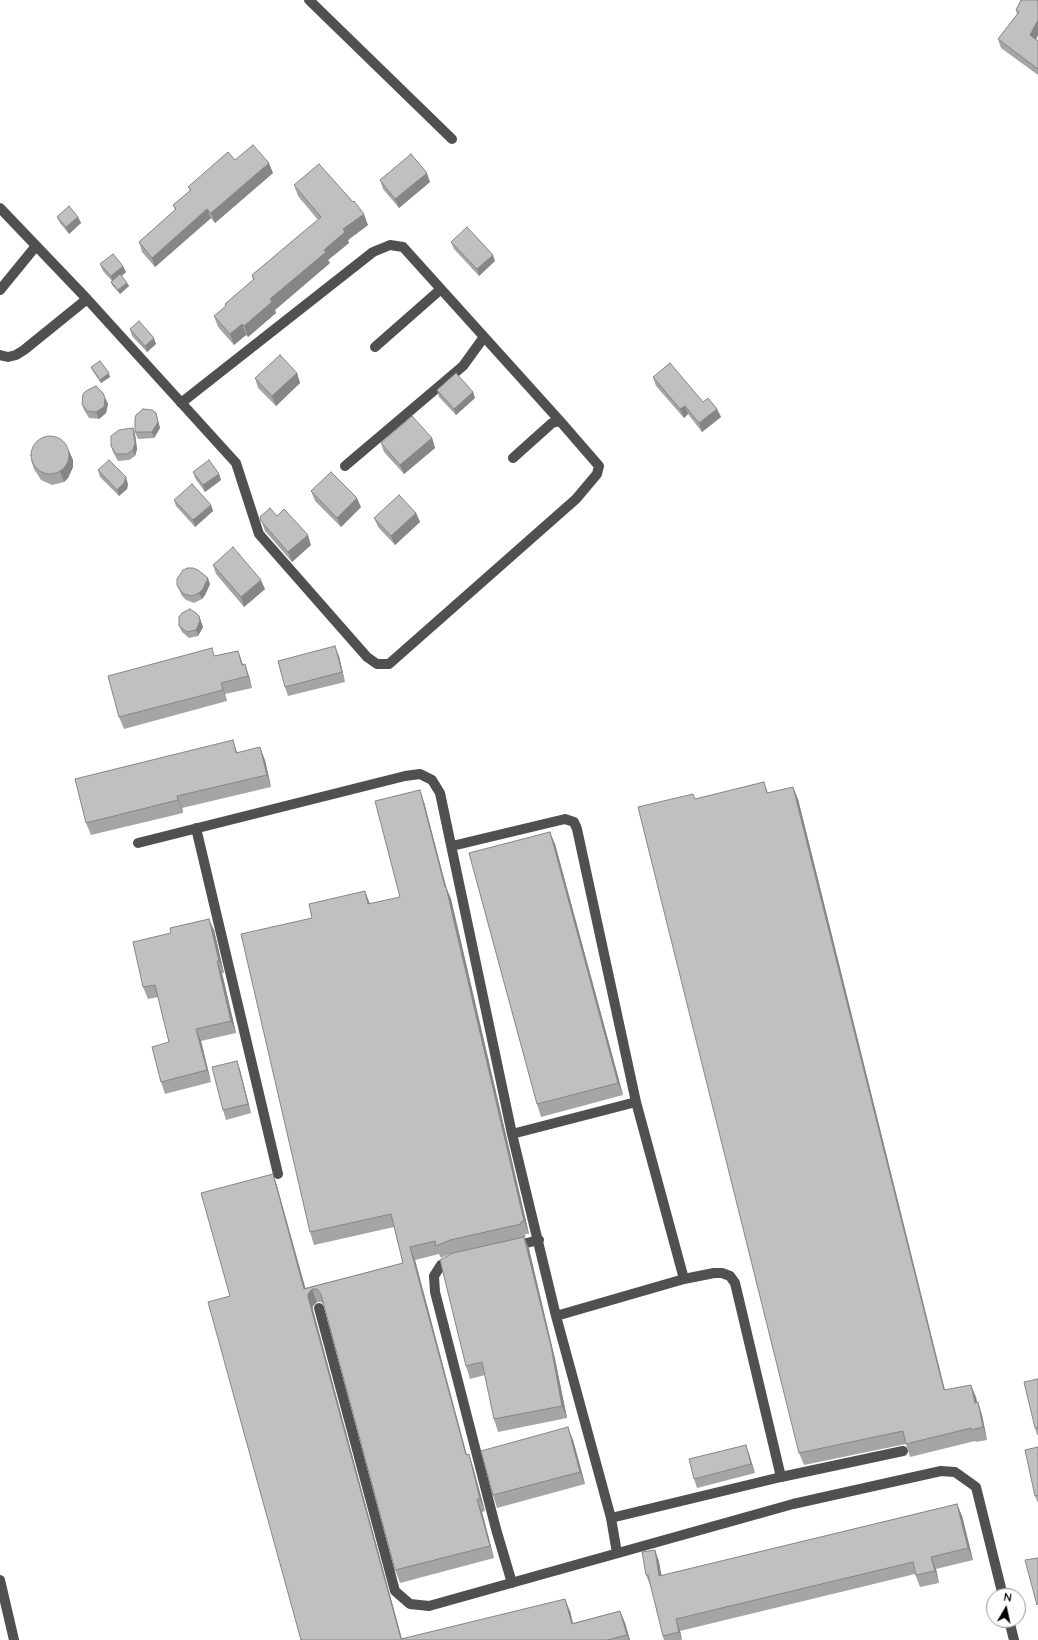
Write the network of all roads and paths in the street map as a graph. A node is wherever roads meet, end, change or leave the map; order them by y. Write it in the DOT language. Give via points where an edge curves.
graph roads {
  1 [pos="309,0"];
  2 [pos="452,139"];
  3 [pos="0,208"];
  4 [pos="36,246"];
  5 [pos="441,289"];
  6 [pos="0,290"];
  7 [pos="87,300"];
  8 [pos="484,337"];
  9 [pos="375,347"];
  10 [pos="0,355"];
  11 [pos="181,403"];
  12 [pos="560,421"];
  13 [pos="514,458"];
  14 [pos="345,466"];
  15 [pos="196,828"];
  16 [pos="138,843"];
  17 [pos="452,846"];
  18 [pos="636,1102"];
  19 [pos="512,1134"];
  20 [pos="278,1174"];
  21 [pos="539,1240"];
  22 [pos="501,1249"];
  23 [pos="463,1257"];
  24 [pos="684,1279"];
  25 [pos="319,1308"];
  26 [pos="556,1316"];
  27 [pos="903,1451"];
  28 [pos="781,1477"];
  29 [pos="611,1518"];
  30 [pos="617,1553"];
  31 [pos="0,1580"];
  32 [pos="512,1583"];
  33 [pos="1001,1588"];
  34 [pos="1011,1628"];
  35 [pos="14,1640"];
  36 [pos="1014,1640"];
  1 -- 2 [label="street"];
  3 -- 4 [label="street"];
  4 -- 6 [label="street"];
  4 -- 7 [label="street"];
  5 -- 8 [label="street"];
  5 -- 9 [label="street"];
  5 -- 11 [label="street" via="403,247 390,245 373,252"];
  7 -- 10 [label="street" via="24,350 8,357"];
  7 -- 11 [label="street"];
  8 -- 12 [label="street"];
  8 -- 14 [label="street" via="464,366"];
  11 -- 12 [label="street" via="236,463 258,534 366,657 376,664 389,664 576,499 596,474 599,466"];
  12 -- 13 [label="street" via="552,423"];
  15 -- 16 [label="street"];
  15 -- 17 [label="street" via="420,774 432,780 440,792"];
  15 -- 20 [label="street"];
  17 -- 18 [label="street" via="565,819 574,822"];
  17 -- 19 [label="street"];
  18 -- 19 [label="street"];
  18 -- 24 [label="street"];
  19 -- 21 [label="street"];
  21 -- 22 [label="street"];
  21 -- 26 [label="street"];
  23 -- 32 [label="street" via="441,1265 434,1276 435,1292"];
  24 -- 26 [label="street"];
  24 -- 28 [label="street" via="722,1273 730,1276 735,1283"];
  25 -- 32 [label="street" via="396,1591 410,1604 429,1606"];
  26 -- 29 [label="street"];
  27 -- 28 [label="street"];
  28 -- 29 [label="street"];
  29 -- 30 [label="street"];
  30 -- 32 [label="street"];
  30 -- 33 [label="street" via="793,1504 930,1473 955,1472 976,1487"];
  31 -- 35 [label="street"];
  34 -- 36 [label="street"];
}
